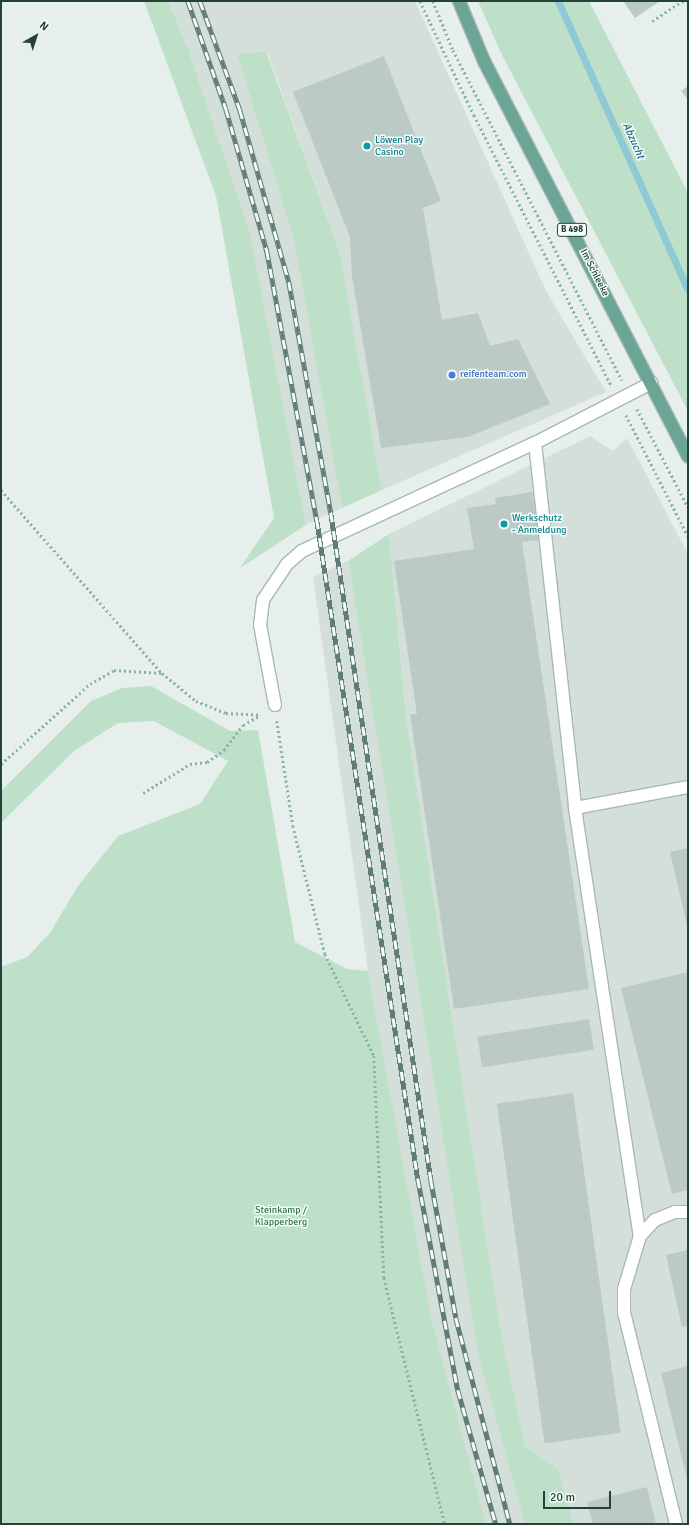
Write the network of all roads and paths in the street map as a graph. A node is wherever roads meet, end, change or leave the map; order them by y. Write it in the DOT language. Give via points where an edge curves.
graph roads {
  1 [pos="420,1"];
  2 [pos="432,1"];
  3 [pos="459,1"];
  4 [pos="683,1"];
  5 [pos="652,20"];
  6 [pos="651,383"];
  7 [pos="630,395"];
  8 [pos="619,401"];
  9 [pos="535,443"];
  10 [pos="688,457"];
  11 [pos="1,490"];
  12 [pos="688,507"];
  13 [pos="688,536"];
  14 [pos="162,673"];
  15 [pos="275,705"];
  16 [pos="261,715"];
  17 [pos="1,764"];
  18 [pos="688,787"];
  19 [pos="144,793"];
  20 [pos="575,808"];
  21 [pos="688,1212"];
  22 [pos="640,1236"];
  23 [pos="445,1524"];
  24 [pos="676,1524"];
  1 -- 8 [label="path" via="474,115"];
  2 -- 7 [label="path" via="453,50"];
  3 -- 6 [label="main road, Im Schleeke / B 498" via="484,61"];
  4 -- 5 [label="path"];
  6 -- 7 [label="lane"];
  6 -- 10 [label="main road, Im Schleeke / B 498"];
  7 -- 8 [label="lane"];
  7 -- 12 [label="path"];
  8 -- 9 [label="lane"];
  8 -- 13 [label="path"];
  9 -- 15 [label="lane" via="302,551 287,564 263,600 260,625"];
  9 -- 20 [label="lane"];
  11 -- 14 [label="path"];
  14 -- 16 [label="path" via="196,701 226,713"];
  14 -- 17 [label="path" via="114,670 90,684"];
  15 -- 16 [label="path"];
  15 -- 23 [label="path" via="293,826 325,954 374,1056 384,1278"];
  16 -- 19 [label="path" via="243,725 224,750 207,762 190,764"];
  18 -- 20 [label="lane"];
  20 -- 22 [label="lane"];
  21 -- 22 [label="lane" via="675,1212 654,1220"];
  22 -- 24 [label="lane" via="630,1262 624,1289 624,1312"];
}
